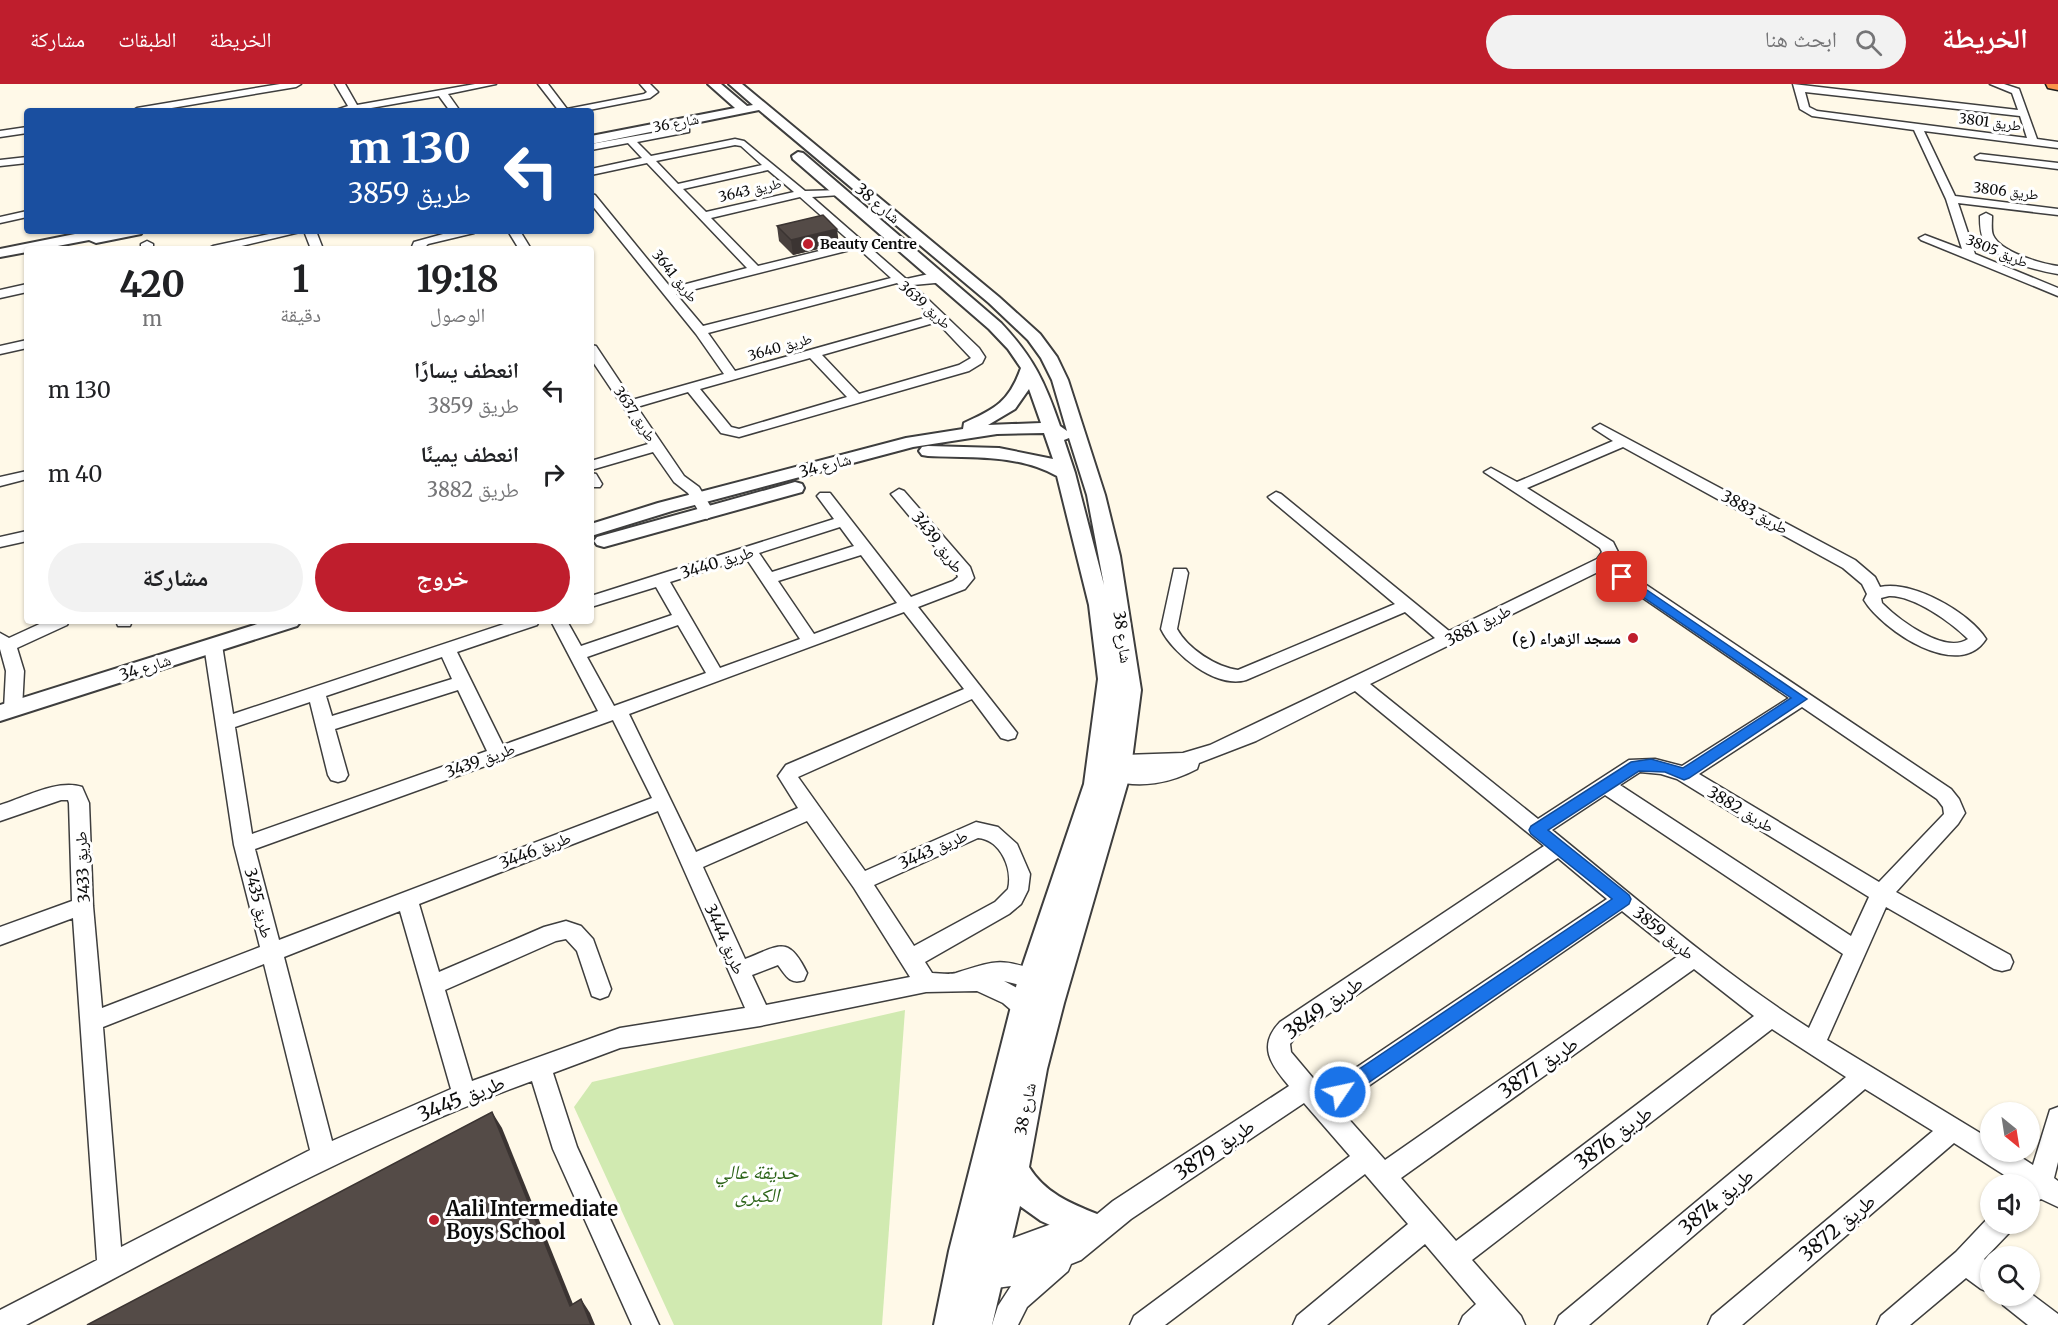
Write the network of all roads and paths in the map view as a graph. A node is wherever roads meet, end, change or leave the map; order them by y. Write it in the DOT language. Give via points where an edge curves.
graph roads {
  1 [pos="296,84"];
  2 [pos="340,84"];
  3 [pos="490,84"];
  4 [pos="543,84"];
  5 [pos="645,84"];
  6 [pos="714,84"];
  7 [pos="735,84"];
  8 [pos="1876,84"];
  9 [pos="1995,84"];
  10 [pos="2054,84"];
  11 [pos="2058,85"];
  12 [pos="1799,86"];
  13 [pos="442,93"];
  14 [pos="724,94"];
  15 [pos="1878,98"];
  16 [pos="750,106"];
  17 [pos="155,108"];
  18 [pos="354,108"];
  19 [pos="453,108"];
  20 [pos="562,108"];
  21 [pos="585,108"];
  22 [pos="2024,114"];
  23 [pos="695,117"];
  24 [pos="756,123"];
  25 [pos="1918,128"];
  26 [pos="24,130"];
  27 [pos="686,130"];
  28 [pos="0,134"];
  29 [pos="631,136"];
  30 [pos="594,137"];
  31 [pos="594,138"];
  32 [pos="2033,142"];
  33 [pos="594,146"];
  34 [pos="2058,146"];
  35 [pos="1980,157"];
  36 [pos="650,159"];
  37 [pos="24,160"];
  38 [pos="0,163"];
  39 [pos="770,166"];
  40 [pos="2058,166"];
  41 [pos="594,171"];
  42 [pos="678,187"];
  43 [pos="840,192"];
  44 [pos="801,194"];
  45 [pos="1951,198"];
  46 [pos="594,204"];
  47 [pos="2058,212"];
  48 [pos="24,215"];
  49 [pos="705,216"];
  50 [pos="1986,216"];
  51 [pos="0,220"];
  52 [pos="96,234"];
  53 [pos="121,234"];
  54 [pos="286,234"];
  55 [pos="456,234"];
  56 [pos="1925,238"];
  57 [pos="860,244"];
  58 [pos="35,246"];
  59 [pos="60,246"];
  60 [pos="228,246"];
  61 [pos="418,246"];
  62 [pos="24,248"];
  63 [pos="0,253"];
  64 [pos="24,253"];
  65 [pos="1970,256"];
  66 [pos="0,258"];
  67 [pos="918,258"];
  68 [pos="755,270"];
  69 [pos="2058,270"];
  70 [pos="942,279"];
  71 [pos="901,280"];
  72 [pos="24,289"];
  73 [pos="669,292"];
  74 [pos="2058,292"];
  75 [pos="0,294"];
  76 [pos="940,317"];
  77 [pos="700,331"];
  78 [pos="24,345"];
  79 [pos="0,350"];
  80 [pos="594,353"];
  81 [pos="813,353"];
  82 [pos="1029,368"];
  83 [pos="732,376"];
  84 [pos="691,387"];
  85 [pos="856,399"];
  86 [pos="629,405"];
  87 [pos="1600,428"];
  88 [pos="1060,431"];
  89 [pos="956,434"];
  90 [pos="1624,441"];
  91 [pos="657,446"];
  92 [pos="928,451"];
  93 [pos="594,465"];
  94 [pos="1491,472"];
  95 [pos="1066,473"];
  96 [pos="24,476"];
  97 [pos="0,482"];
  98 [pos="1517,487"];
  99 [pos="899,494"];
  100 [pos="825,496"];
  101 [pos="1276,497"];
  102 [pos="696,508"];
  103 [pos="843,521"];
  104 [pos="594,529"];
  105 [pos="24,537"];
  106 [pos="0,542"];
  107 [pos="594,544"];
  108 [pos="863,549"];
  109 [pos="750,552"];
  110 [pos="1603,563"];
  111 [pos="1179,573"];
  112 [pos="767,579"];
  113 [pos="660,580"];
  114 [pos="1875,594"];
  115 [pos="594,601"];
  116 [pos="909,604"];
  117 [pos="1405,606"];
  118 [pos="681,618"];
  119 [pos="53,624"];
  120 [pos="280,624"];
  121 [pos="512,624"];
  122 [pos="561,624"];
  123 [pos="492,627"];
  124 [pos="1449,640"];
  125 [pos="4,642"];
  126 [pos="810,642"];
  127 [pos="213,645"];
  128 [pos="447,650"];
  129 [pos="577,654"];
  130 [pos="716,675"];
  131 [pos="463,682"];
  132 [pos="1358,684"];
  133 [pos="975,691"];
  134 [pos="317,694"];
  135 [pos="1801,699"];
  136 [pos="6,711"];
  137 [pos="614,712"];
  138 [pos="224,723"];
  139 [pos="325,725"];
  140 [pos="1008,734"];
  141 [pos="498,754"];
  142 [pos="1112,771"];
  143 [pos="1684,774"];
  144 [pos="338,775"];
  145 [pos="1605,785"];
  146 [pos="663,801"];
  147 [pos="811,812"];
  148 [pos="0,813"];
  149 [pos="1537,830"];
  150 [pos="244,845"];
  151 [pos="1558,847"];
  152 [pos="691,863"];
  153 [pos="861,882"];
  154 [pos="1881,894"];
  155 [pos="407,899"];
  156 [pos="1623,899"];
  157 [pos="83,906"];
  158 [pos="0,936"];
  159 [pos="1856,951"];
  160 [pos="272,952"];
  161 [pos="1694,957"];
  162 [pos="910,959"];
  163 [pos="2002,963"];
  164 [pos="740,970"];
  165 [pos="796,974"];
  166 [pos="1032,979"];
  167 [pos="958,981"];
  168 [pos="926,983"];
  169 [pos="431,986"];
  170 [pos="600,989"];
  171 [pos="1037,1005"];
  172 [pos="760,1016"];
  173 [pos="1771,1016"];
  174 [pos="93,1021"];
  175 [pos="1814,1043"];
  176 [pos="539,1067"];
  177 [pos="1864,1076"];
  178 [pos="464,1095"];
  179 [pos="1314,1097"];
  180 [pos="2058,1118"];
  181 [pos="1953,1129"];
  182 [pos="1980,1145"];
  183 [pos="324,1156"];
  184 [pos="2004,1162"];
  185 [pos="1014,1167"];
  186 [pos="1375,1167"];
  187 [pos="2042,1190"];
  188 [pos="1426,1226"];
  189 [pos="1991,1234"];
  190 [pos="1079,1238"];
  191 [pos="1454,1258"];
  192 [pos="1965,1261"];
  193 [pos="976,1266"];
  194 [pos="110,1267"];
  195 [pos="1980,1272"];
  196 [pos="1495,1305"];
  197 [pos="2025,1306"];
  198 [pos="0,1324"];
  199 [pos="646,1325"];
  200 [pos="951,1325"];
  201 [pos="975,1325"];
  202 [pos="1005,1325"];
  203 [pos="1143,1325"];
  204 [pos="1306,1325"];
  205 [pos="1472,1325"];
  206 [pos="1512,1325"];
  207 [pos="1568,1325"];
  208 [pos="1721,1325"];
  209 [pos="1890,1325"];
  210 [pos="2050,1325"];
  1 -- 17 [label="street"];
  2 -- 18 [label="street"];
  3 -- 13 [label="street"];
  4 -- 20 [label="street"];
  5 -- 21 [label="street" via="653,92 647,96"];
  6 -- 14 [label="street, شارع 38"];
  7 -- 16 [label="street, شارع 38"];
  8 -- 15 [label="street"];
  9 -- 22 [label="street" via="2016,91"];
  10 -- 11 [label="highway"];
  12 -- 15 [label="street"];
  12 -- 25 [label="street, طريق 3801" via="1805,109 1815,114"];
  13 -- 18 [label="street"];
  13 -- 19 [label="street"];
  14 -- 16 [label="street, شارع 38"];
  14 -- 23 [label="street" via="726,100 719,106"];
  15 -- 22 [label="street"];
  16 -- 23 [label="street, شارع 36"];
  16 -- 43 [label="street, شارع 38"];
  16 -- 88 [label="street, شارع 38" via="1024,326 1049,357 1060,380"];
  22 -- 32 [label="street"];
  23 -- 24 [label="street" via="733,117"];
  23 -- 29 [label="street, شارع 36"];
  23 -- 30 [label="street, شارع 36"];
  25 -- 32 [label="street, طريق 3801"];
  25 -- 45 [label="street"];
  26 -- 28 [label="street"];
  27 -- 29 [label="street"];
  29 -- 31 [label="street, شارع 36"];
  29 -- 33 [label="street"];
  29 -- 36 [label="street, طريق 3643"];
  32 -- 34 [label="street, طريق 3801"];
  35 -- 40 [label="street"];
  36 -- 39 [label="street, طريق 3643" via="730,142 744,144"];
  36 -- 41 [label="street"];
  36 -- 42 [label="street, طريق 3643"];
  37 -- 38 [label="street"];
  39 -- 42 [label="street, طريق 3643"];
  39 -- 44 [label="street, طريق 3643"];
  42 -- 49 [label="street, طريق 3643"];
  43 -- 44 [label="street, طريق 3643"];
  43 -- 67 [label="street, شارع 38"];
  44 -- 49 [label="street, طريق 3643"];
  44 -- 57 [label="street"];
  45 -- 47 [label="street, طريق 3806"];
  45 -- 65 [label="street"];
  46 -- 73 [label="street, طريق 3641"];
  48 -- 51 [label="street"];
  49 -- 68 [label="street, طريق 3643"];
  50 -- 69 [label="street" via="1988,238 1995,245 2024,260"];
  52 -- 58 [label="street"];
  53 -- 59 [label="street"];
  54 -- 60 [label="street"];
  55 -- 61 [label="street"];
  56 -- 65 [label="street, طريق 3805"];
  57 -- 68 [label="street"];
  57 -- 71 [label="street"];
  62 -- 63 [label="street"];
  64 -- 66 [label="street"];
  65 -- 74 [label="street, طريق 3805"];
  67 -- 70 [label="street, شارع 38"];
  67 -- 71 [label="street" via="916,271"];
  68 -- 73 [label="street"];
  70 -- 71 [label="street"];
  70 -- 82 [label="street, شارع 38" via="995,326"];
  71 -- 76 [label="street, طريق 3639"];
  71 -- 77 [label="street, طريق 3639"];
  72 -- 75 [label="street"];
  73 -- 77 [label="street, طريق 3641"];
  76 -- 81 [label="street, طريق 3640"];
  76 -- 85 [label="street, طريق 3639" via="977,354 974,363"];
  77 -- 83 [label="street, طريق 3641"];
  78 -- 79 [label="street"];
  80 -- 86 [label="street, طريق 3637"];
  81 -- 83 [label="street, طريق 3640"];
  81 -- 85 [label="street"];
  82 -- 88 [label="street, شارع 38"];
  82 -- 89 [label="street" via="1022,391 1012,404"];
  83 -- 84 [label="street, طريق 3640"];
  84 -- 85 [label="street, طريق 3639" via="723,428 739,434"];
  84 -- 86 [label="street, طريق 3640"];
  86 -- 91 [label="street, طريق 3637"];
  87 -- 90 [label="street, طريق 3883"];
  88 -- 89 [label="street, شارع 34" via="997,429"];
  88 -- 92 [label="street, شارع 34"];
  88 -- 95 [label="street, شارع 38"];
  88 -- 142 [label="street, شارع 38" via="1072,445 1086,485 1096,495 1127,660 1130,690"];
  89 -- 102 [label="street, شارع 34" via="876,451"];
  90 -- 98 [label="street"];
  90 -- 114 [label="street, طريق 3883" via="1849,564 1864,575"];
  91 -- 93 [label="street"];
  91 -- 102 [label="street, طريق 3637" via="679,479 679,489"];
  92 -- 95 [label="street" via="1037,460"];
  92 -- 102 [label="street, شارع 34"];
  94 -- 98 [label="street"];
  95 -- 142 [label="street, شارع 38" via="1099,605 1109,679 1103,742"];
  96 -- 97 [label="street"];
  98 -- 110 [label="street" via="1607,546 1610,552"];
  99 -- 116 [label="street, طريق 3439" via="966,578 959,585"];
  100 -- 103 [label="street"];
  101 -- 117 [label="street"];
  102 -- 104 [label="street, شارع 34"];
  102 -- 107 [label="street, شارع 34"];
  103 -- 108 [label="street"];
  103 -- 109 [label="street, طريق 3440"];
  105 -- 106 [label="street"];
  108 -- 112 [label="street, طريق 3440"];
  108 -- 116 [label="street"];
  109 -- 112 [label="street"];
  109 -- 113 [label="street, طريق 3440"];
  110 -- 124 [label="street, طريق 3881"];
  110 -- 135 [label="street"];
  111 -- 117 [label="street" via="1168,629 1172,637 1218,672 1231,676 1240,676"];
  112 -- 126 [label="street"];
  113 -- 115 [label="street, طريق 3440"];
  113 -- 118 [label="street"];
  114 -- 114 [label="street, طريق 3883" via="1872,600 1877,610 1938,647 1956,651 1977,639 1970,630 1911,595 1893,590"];
  116 -- 126 [label="street, طريق 3439"];
  116 -- 133 [label="street"];
  117 -- 124 [label="street"];
  118 -- 129 [label="street"];
  118 -- 130 [label="street"];
  119 -- 125 [label="street"];
  120 -- 127 [label="street, شارع 34"];
  121 -- 123 [label="street"];
  122 -- 129 [label="street, طريق 3444"];
  123 -- 128 [label="street"];
  124 -- 132 [label="street, طريق 3881"];
  125 -- 136 [label="street" via="16,670"];
  126 -- 130 [label="street, طريق 3439"];
  127 -- 136 [label="street, شارع 34"];
  127 -- 138 [label="street, طريق 3435"];
  128 -- 131 [label="street"];
  128 -- 134 [label="street"];
  129 -- 137 [label="street, طريق 3444"];
  130 -- 137 [label="street, طريق 3439"];
  131 -- 139 [label="street"];
  131 -- 141 [label="street"];
  132 -- 142 [label="street, طريق 3881" via="1168,774 1144,778"];
  132 -- 149 [label="street, طريق 3859"];
  133 -- 140 [label="street"];
  133 -- 147 [label="street" via="793,770 788,779"];
  134 -- 138 [label="street"];
  134 -- 139 [label="street"];
  135 -- 143 [label="street"];
  135 -- 154 [label="street" via="1944,794 1952,804 1955,813 1951,819"];
  137 -- 141 [label="street, طريق 3439"];
  137 -- 146 [label="street, طريق 3444"];
  138 -- 150 [label="street, طريق 3435"];
  139 -- 144 [label="street"];
  141 -- 150 [label="street, طريق 3439"];
  142 -- 166 [label="street, شارع 38"];
  142 -- 171 [label="street, شارع 38"];
  143 -- 145 [label="street, طريق 3882" via="1668,767 1636,765"];
  143 -- 154 [label="street, طريق 3882"];
  145 -- 149 [label="street, طريق 3882"];
  145 -- 159 [label="street"];
  146 -- 152 [label="street, طريق 3444"];
  146 -- 155 [label="street, طريق 3446"];
  147 -- 152 [label="street"];
  147 -- 153 [label="street"];
  148 -- 157 [label="street, طريق 3433" via="60,793 75,792 79,802"];
  149 -- 151 [label="street, طريق 3859"];
  150 -- 160 [label="street, طريق 3435"];
  151 -- 156 [label="street, طريق 3859"];
  151 -- 179 [label="street, طريق 3849" via="1281,1035 1278,1053"];
  152 -- 164 [label="street, طريق 3444"];
  153 -- 162 [label="street"];
  153 -- 162 [label="street, طريق 3443" via="976,830 990,832 1013,857 1021,878 1013,898"];
  154 -- 159 [label="street"];
  154 -- 163 [label="street, طريق 3882"];
  155 -- 160 [label="street, طريق 3446"];
  155 -- 169 [label="street"];
  156 -- 161 [label="street, طريق 3859"];
  156 -- 179 [label="street, طريق 3879"];
  157 -- 158 [label="street"];
  157 -- 174 [label="street, طريق 3433"];
  159 -- 175 [label="street"];
  160 -- 174 [label="street"];
  160 -- 183 [label="street, طريق 3435"];
  161 -- 173 [label="street, طريق 3859"];
  161 -- 186 [label="street, طريق 3877"];
  162 -- 168 [label="street"];
  164 -- 165 [label="street" via="783,954"];
  164 -- 172 [label="street, طريق 3444"];
  166 -- 167 [label="street" via="997,970"];
  166 -- 171 [label="street, شارع 38"];
  167 -- 168 [label="street, طريق 3445"];
  167 -- 171 [label="street" via="995,987"];
  168 -- 172 [label="street, طريق 3445"];
  169 -- 170 [label="street" via="567,930 578,936 586,949"];
  169 -- 178 [label="street"];
  171 -- 185 [label="street, شارع 38" via="1033,1069"];
  171 -- 193 [label="street, شارع 38"];
  172 -- 176 [label="street, طريق 3445" via="620,1038"];
  173 -- 175 [label="street, طريق 3859"];
  173 -- 191 [label="street, طريق 3876"];
  174 -- 194 [label="street, طريق 3433"];
  175 -- 177 [label="street, طريق 3859"];
  176 -- 178 [label="street, طريق 3445"];
  176 -- 199 [label="street" via="565,1149"];
  177 -- 181 [label="street, طريق 3859"];
  177 -- 207 [label="street, طريق 3874"];
  178 -- 183 [label="street, طريق 3445"];
  179 -- 186 [label="street, طريق 3849"];
  179 -- 190 [label="street, طريق 3879"];
  180 -- 187 [label="street"];
  181 -- 182 [label="street, طريق 3859"];
  181 -- 208 [label="street, طريق 3872"];
  183 -- 194 [label="street, طريق 3445"];
  184 -- 187 [label="street, طريق 3859"];
  185 -- 190 [label="street" via="1040,1204"];
  185 -- 193 [label="street, شارع 38"];
  186 -- 188 [label="street, طريق 3849"];
  186 -- 203 [label="street, طريق 3877"];
  188 -- 191 [label="street, طريق 3849"];
  188 -- 204 [label="street"];
  189 -- 192 [label="street"];
  190 -- 193 [label="street" via="1022,1272"];
  190 -- 202 [label="street, طريق 3879" via="1021,1295 1006,1313"];
  191 -- 196 [label="street, طريق 3849"];
  192 -- 195 [label="street"];
  192 -- 209 [label="street"];
  193 -- 200 [label="street, شارع 38"];
  193 -- 201 [label="street, شارع 38"];
  194 -- 198 [label="street, طريق 3445"];
  196 -- 205 [label="street"];
  196 -- 206 [label="street, طريق 3849"];
  197 -- 210 [label="street"];
}
